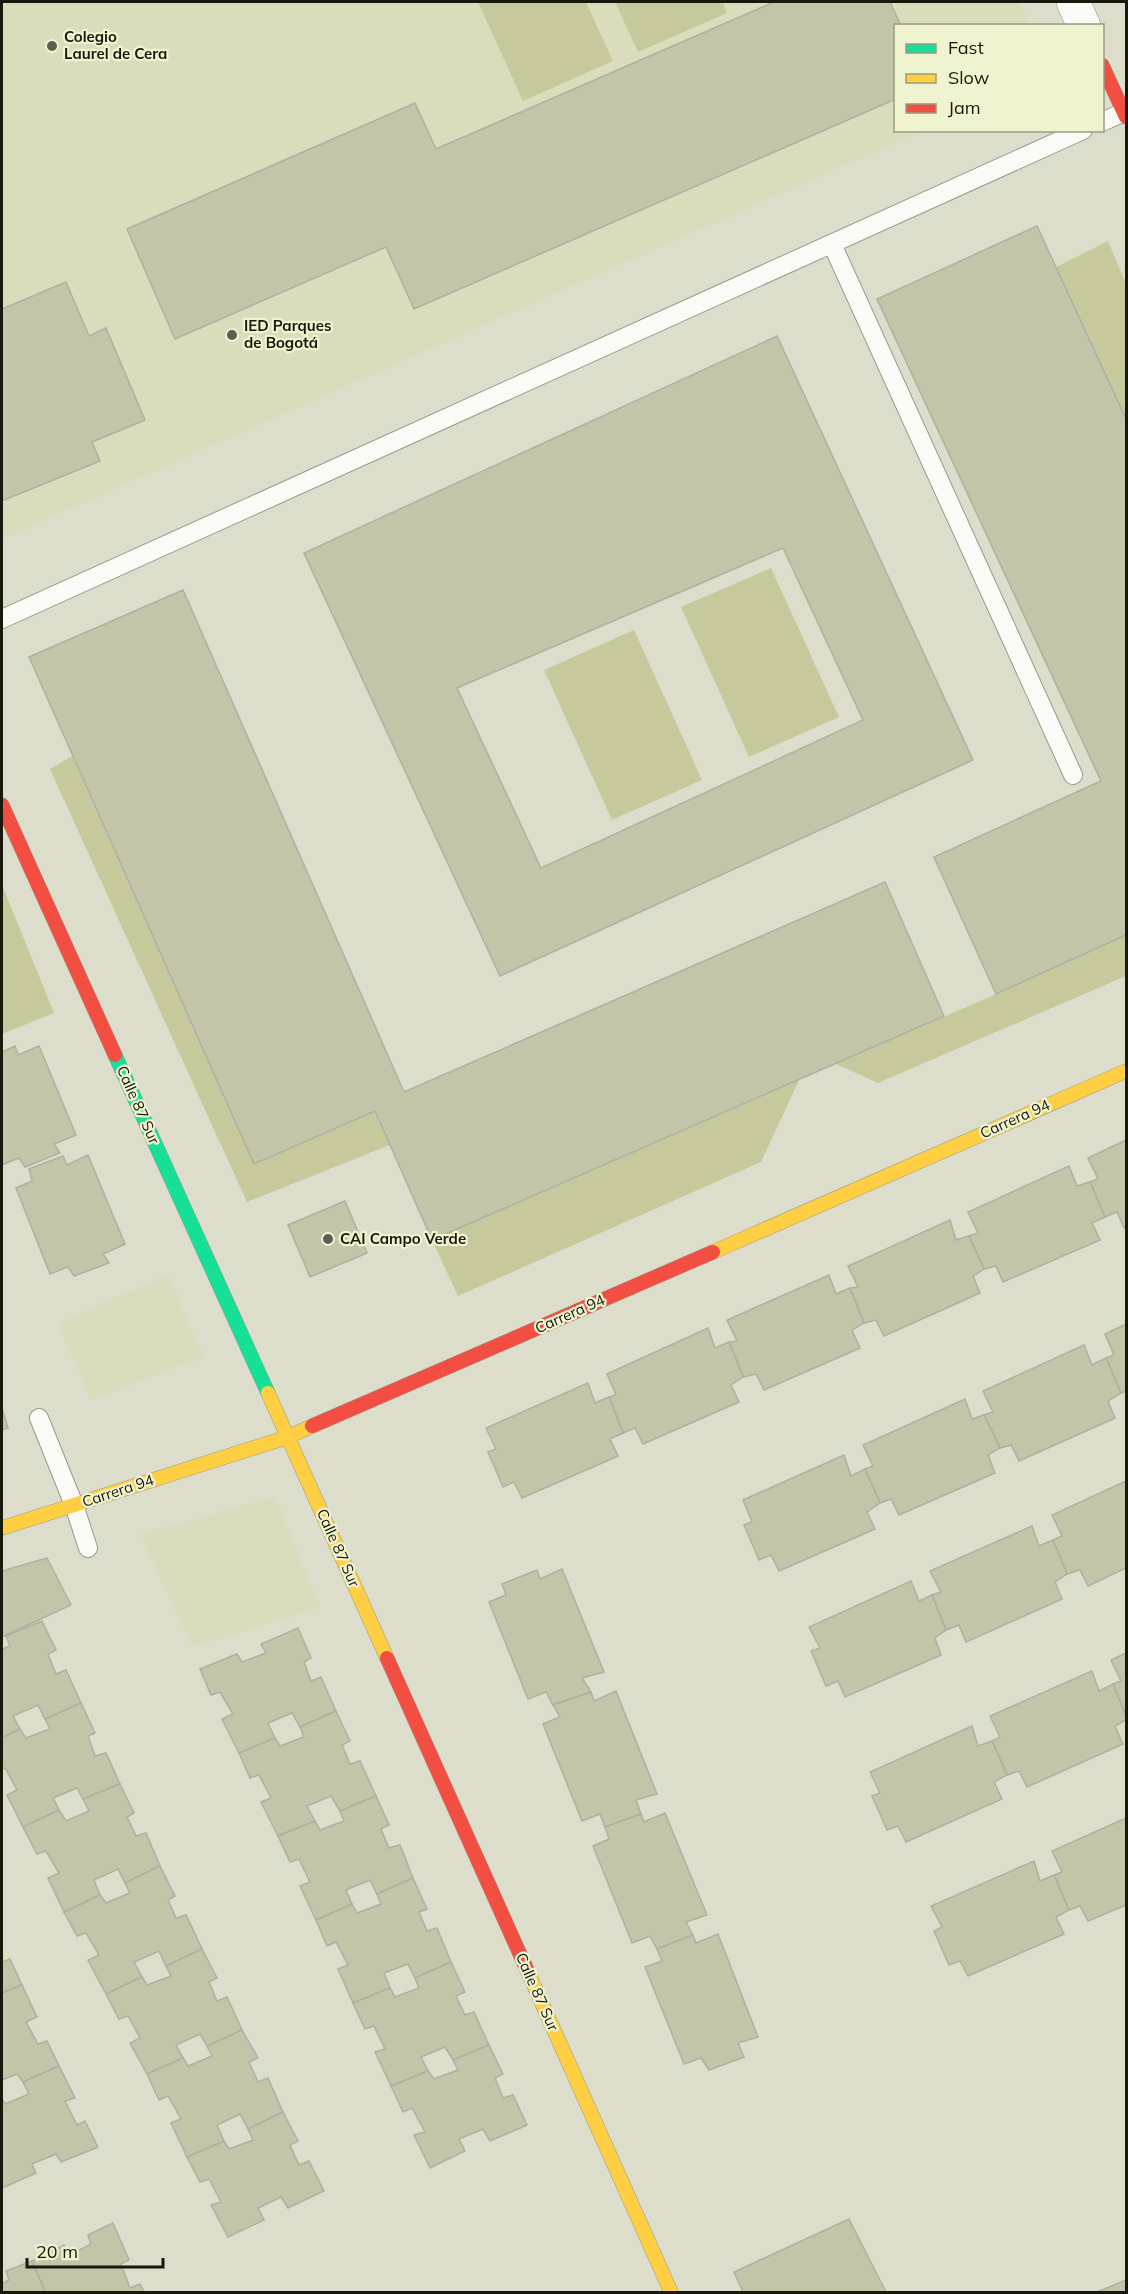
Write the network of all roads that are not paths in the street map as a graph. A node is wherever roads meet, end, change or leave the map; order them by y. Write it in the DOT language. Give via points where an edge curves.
graph roads {
  1 [pos="1073,2"];
  2 [pos="1083,24"];
  3 [pos="1104,69"];
  4 [pos="1125,114"];
  5 [pos="1104,121"];
  6 [pos="1079,132"];
  7 [pos="832,244"];
  8 [pos="2,620"];
  9 [pos="1073,775"];
  10 [pos="2,805"];
  11 [pos="1126,1071"];
  12 [pos="39,1418"];
  13 [pos="288,1437"];
  14 [pos="74,1505"];
  15 [pos="2,1528"];
  16 [pos="87,1548"];
  17 [pos="672,2292"];
  1 -- 2 [label="street"];
  3 -- 4 [label="street"];
  4 -- 5 [label="lane"];
  6 -- 7 [label="lane"];
  7 -- 8 [label="lane"];
  7 -- 9 [label="lane"];
  10 -- 13 [label="street, Calle 87 Sur"];
  11 -- 13 [label="street, Carrera 94"];
  12 -- 14 [label="lane"];
  13 -- 14 [label="street, Carrera 94"];
  13 -- 17 [label="street, Calle 87 Sur"];
  14 -- 15 [label="street, Carrera 94"];
  14 -- 16 [label="lane"];
}
